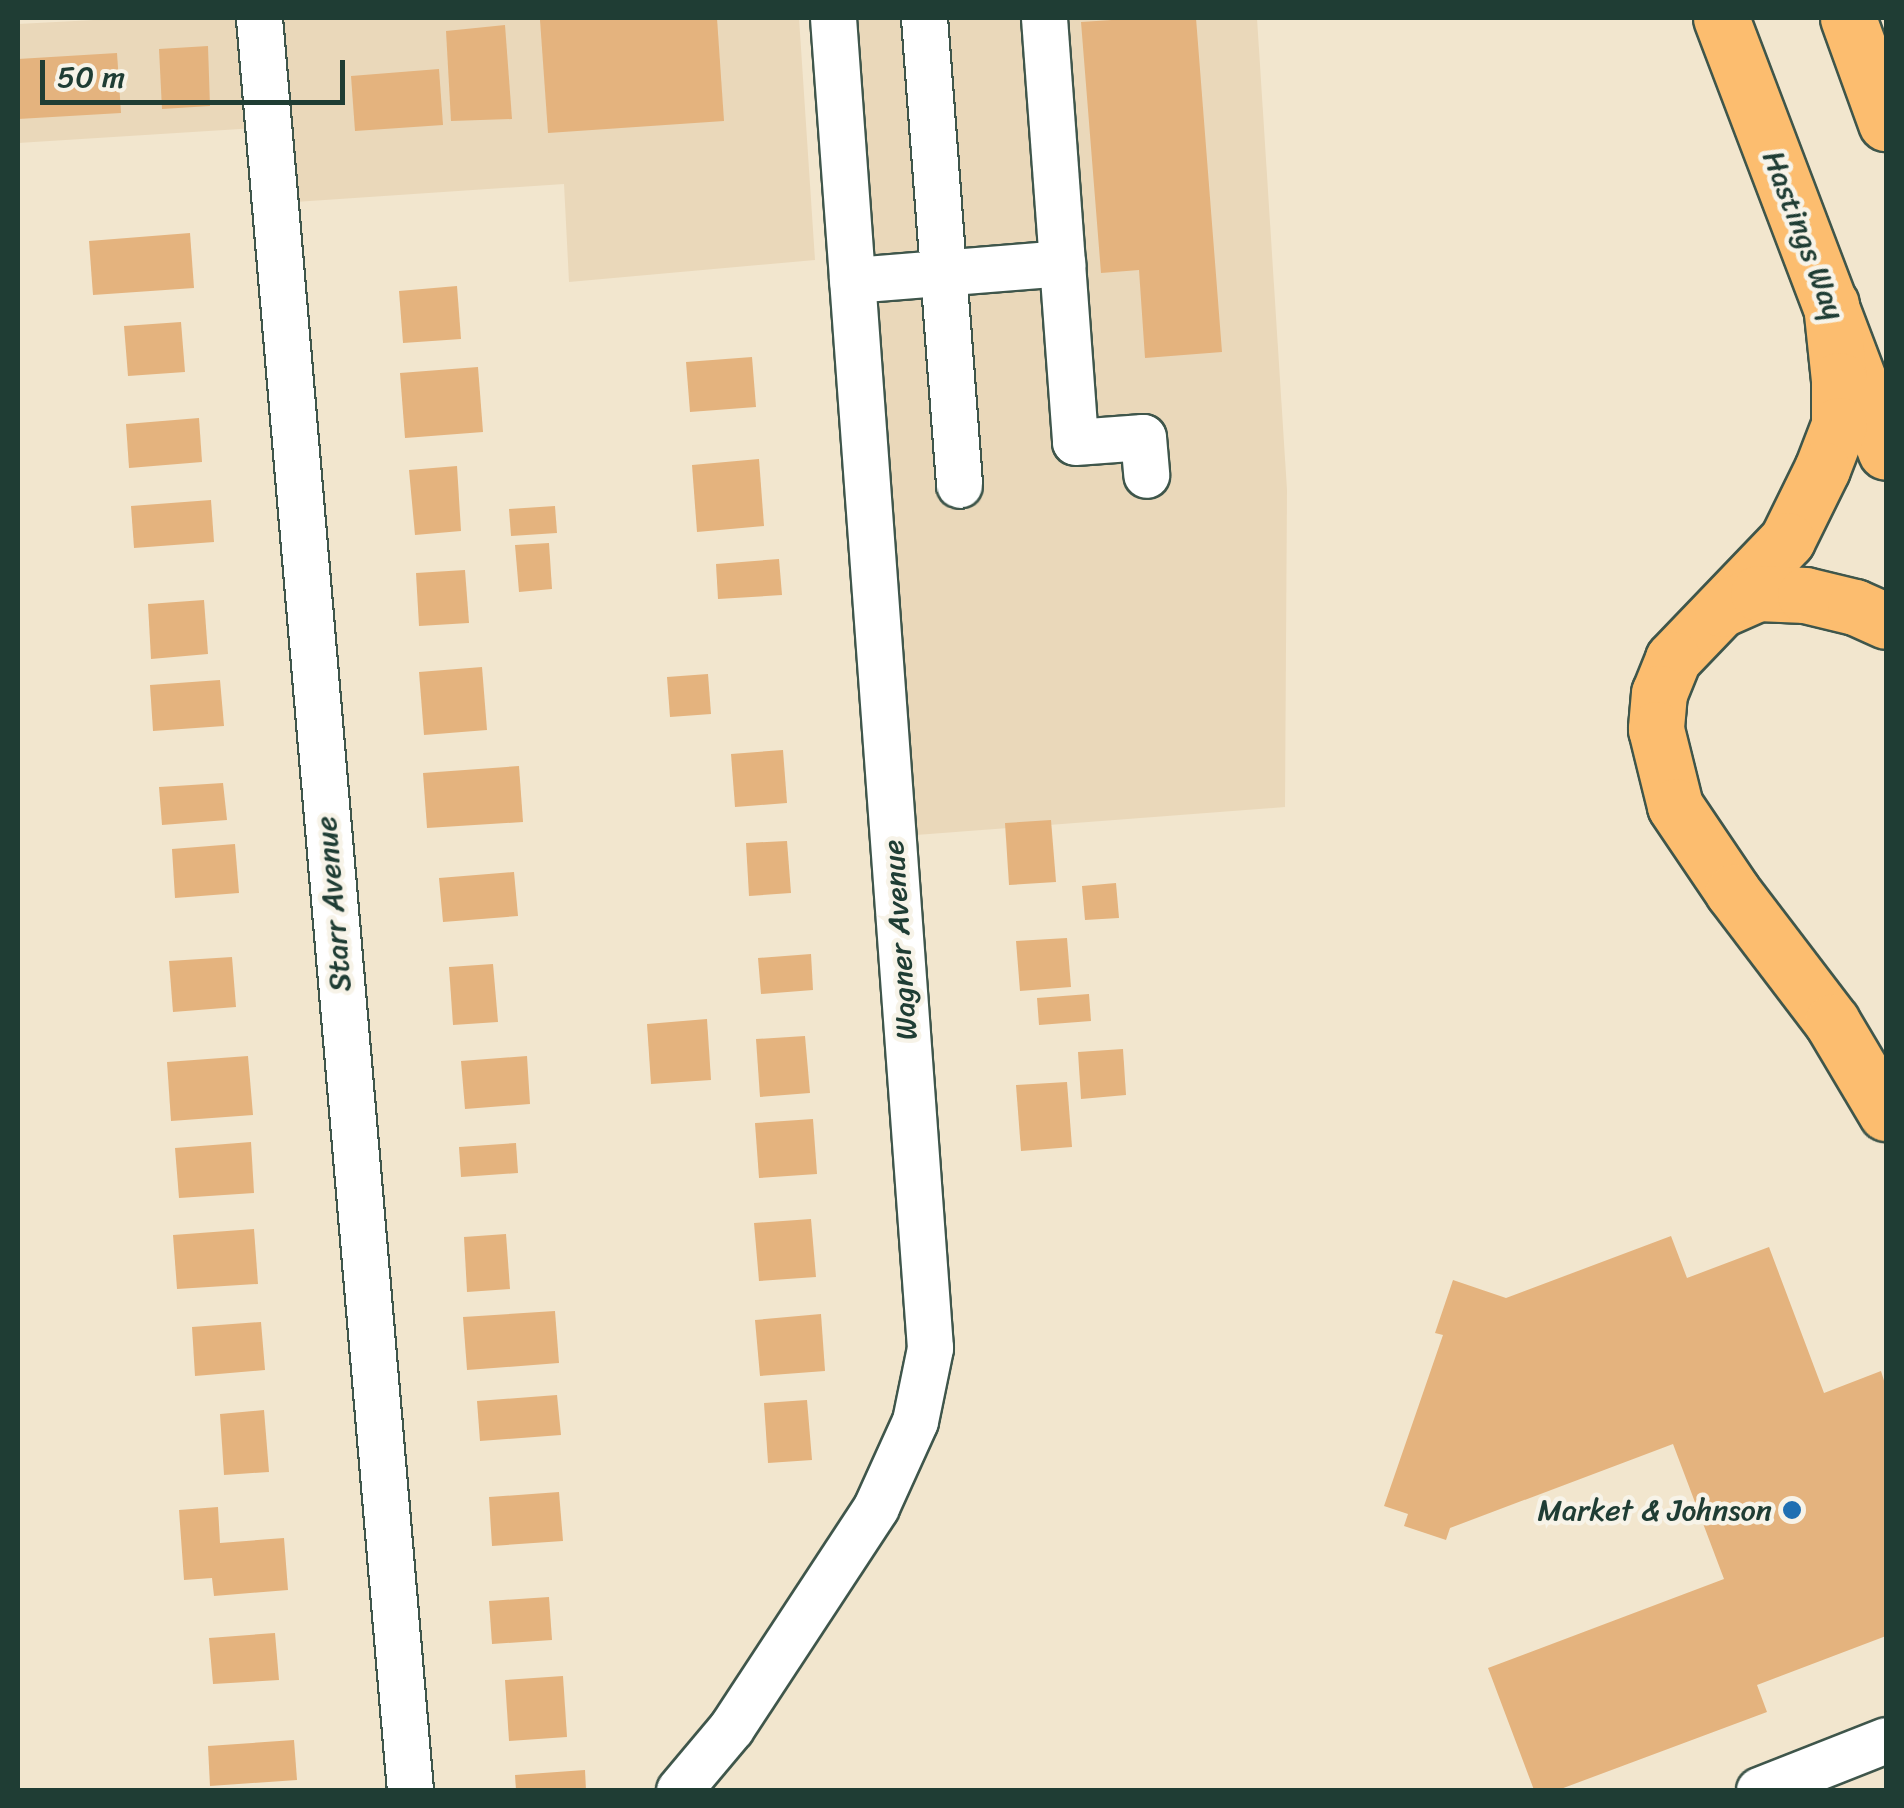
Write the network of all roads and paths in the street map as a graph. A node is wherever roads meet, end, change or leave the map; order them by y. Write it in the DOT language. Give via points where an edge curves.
graph roads {
  1 [pos="260,18"];
  2 [pos="833,18"];
  3 [pos="924,18"];
  4 [pos="1044,18"];
  5 [pos="1721,18"];
  6 [pos="1857,29"];
  7 [pos="1886,123"];
  8 [pos="1062,263"];
  9 [pos="942,272"];
  10 [pos="852,280"];
  11 [pos="1830,304"];
  12 [pos="1886,452"];
  13 [pos="1146,475"];
  14 [pos="959,486"];
  15 [pos="1722,609"];
  16 [pos="1886,622"];
  17 [pos="1886,1113"];
  18 [pos="1886,1740"];
  19 [pos="410,1790"];
  20 [pos="678,1790"];
  21 [pos="1759,1790"];
  1 -- 19 [label="street, Starr Avenue"];
  2 -- 10 [label="street, Wagner Avenue"];
  3 -- 9 [label="street"];
  4 -- 8 [label="street"];
  5 -- 11 [label="main road, Hastings Way"];
  6 -- 7 [label="main road"];
  8 -- 9 [label="street"];
  8 -- 13 [label="street" via="1075,442 1143,437"];
  9 -- 10 [label="street"];
  9 -- 14 [label="street"];
  10 -- 20 [label="street, Wagner Avenue" via="930,1348 915,1421 876,1507 731,1728"];
  11 -- 12 [label="main road, Hastings Way"];
  11 -- 15 [label="main road" via="1838,425 1787,540"];
  15 -- 16 [label="main road" via="1758,592 1805,595"];
  15 -- 17 [label="main road" via="1673,659 1659,692 1656,729 1675,806 1832,1022"];
  18 -- 21 [label="street"];
}
